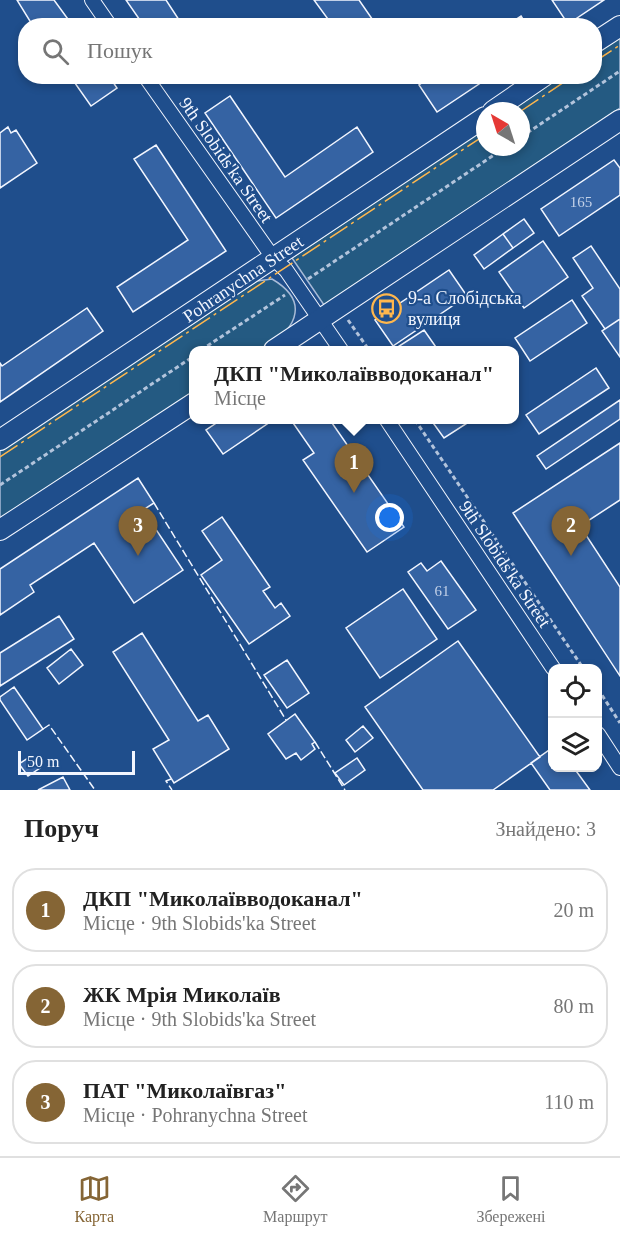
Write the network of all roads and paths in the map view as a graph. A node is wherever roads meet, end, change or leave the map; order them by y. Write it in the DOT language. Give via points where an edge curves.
graph roads {
  1 [pos="92,0"];
  2 [pos="104,18"];
  3 [pos="620,26"];
  4 [pos="602,38"];
  5 [pos="620,71"];
  6 [pos="602,83"];
  7 [pos="151,84"];
  8 [pos="532,84"];
  9 [pos="600,84"];
  10 [pos="506,102"];
  11 [pos="620,120"];
  12 [pos="476,123"];
  13 [pos="530,131"];
  14 [pos="493,156"];
  15 [pos="274,259"];
  16 [pos="308,280"];
  17 [pos="287,294"];
  18 [pos="339,307"];
  19 [pos="320,320"];
  20 [pos="209,346"];
  21 [pos="281,346"];
  22 [pos="338,346"];
  23 [pos="366,346"];
  24 [pos="189,359"];
  25 [pos="189,406"];
  26 [pos="390,424"];
  27 [pos="418,424"];
  28 [pos="0,441"];
  29 [pos="0,485"];
  30 [pos="0,530"];
  31 [pos="550,664"];
  32 [pos="580,664"];
  33 [pos="602,696"];
  34 [pos="620,723"];
  35 [pos="602,741"];
  36 [pos="620,768"];
  1 -- 2 [label="street"];
  3 -- 4 [label="main road"];
  5 -- 6 [label="path"];
  7 -- 15 [label="street, 9th Slobids'ka Street"];
  8 -- 10 [label="main road"];
  9 -- 13 [label="path"];
  11 -- 18 [label="main road"];
  12 -- 15 [label="main road, Pohranychna Street"];
  14 -- 16 [label="path"];
  15 -- 19 [label="street, 9th Slobids'ka Street"];
  15 -- 28 [label="main road, Pohranychna Street"];
  17 -- 20 [label="path"];
  18 -- 19 [label="main road"];
  18 -- 23 [label="path"];
  19 -- 21 [label="main road"];
  19 -- 22 [label="street, 9th Slobids'ka Street"];
  24 -- 29 [label="path"];
  25 -- 30 [label="main road"];
  26 -- 31 [label="street, 9th Slobids'ka Street"];
  27 -- 32 [label="path"];
  33 -- 34 [label="path"];
  35 -- 36 [label="street"];
}
